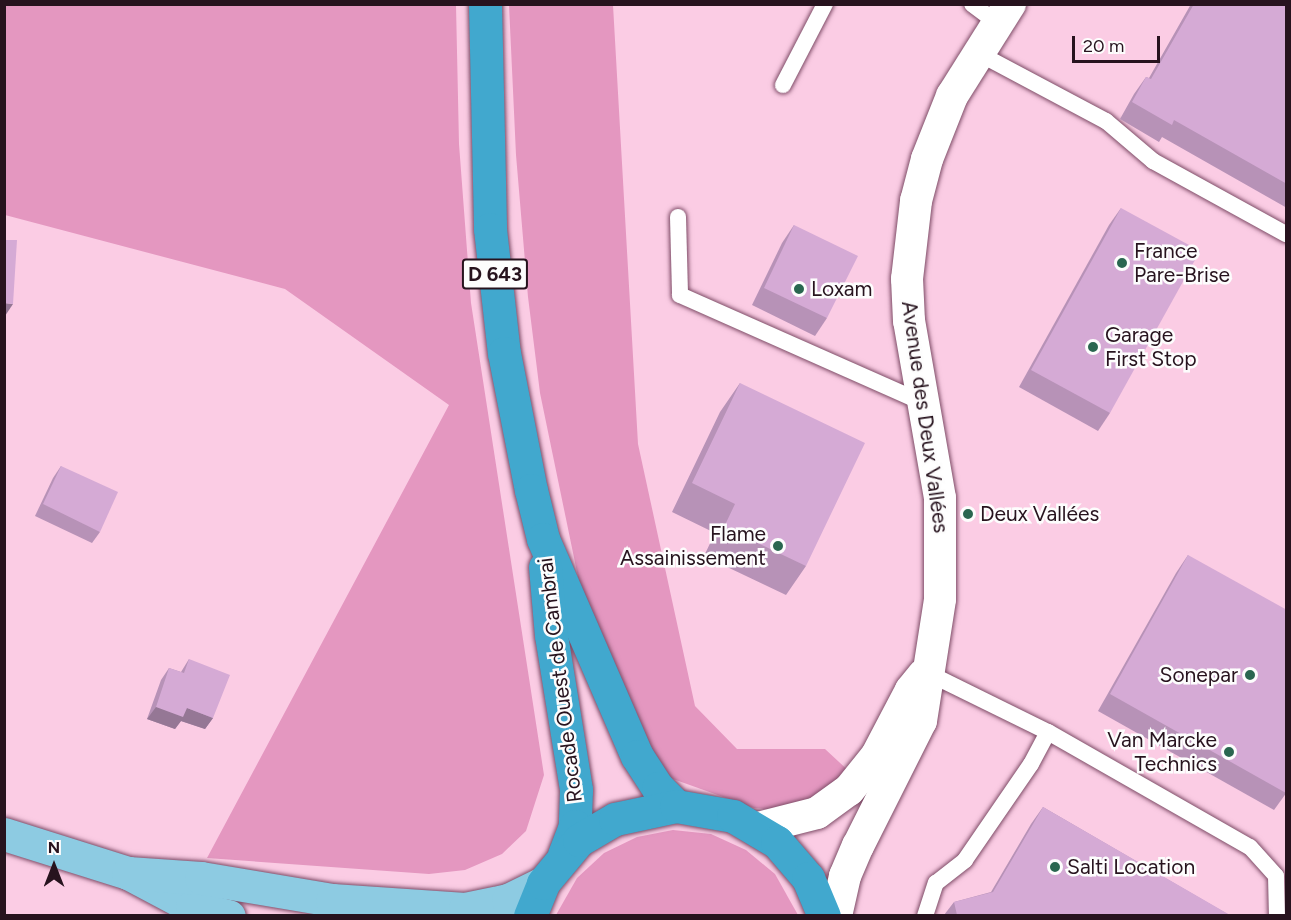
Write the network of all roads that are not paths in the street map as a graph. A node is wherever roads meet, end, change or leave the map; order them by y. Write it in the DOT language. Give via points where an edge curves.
graph roads {
  1 [pos="485,4"];
  2 [pos="825,4"];
  3 [pos="972,4"];
  4 [pos="1004,14"];
  5 [pos="978,53"];
  6 [pos="783,85"];
  7 [pos="678,217"];
  8 [pos="1287,234"];
  9 [pos="922,402"];
  10 [pos="543,538"];
  11 [pos="926,672"];
  12 [pos="1048,732"];
  13 [pos="676,806"];
  14 [pos="758,828"];
  15 [pos="4,834"];
  16 [pos="564,855"];
  17 [pos="128,873"];
  18 [pos="543,883"];
  19 [pos="229,915"];
  20 [pos="530,915"];
  21 [pos="824,915"];
  22 [pos="836,915"];
  23 [pos="925,915"];
  24 [pos="1277,915"];
  1 -- 10 [label="highway, Rocade Ouest de Cambrai / D 643" via="488,178 498,306 521,446"];
  2 -- 6 [label="lane"];
  3 -- 4 [label="lane"];
  4 -- 5 [label="street, Avenue des Deux Vallées"];
  5 -- 8 [label="lane" via="1106,121 1153,161"];
  5 -- 9 [label="street, Avenue des Deux Vallées" via="944,114 916,201 907,300"];
  7 -- 9 [label="lane" via="680,295"];
  9 -- 11 [label="street, Avenue des Deux Vallées" via="937,473 942,540 940,599"];
  10 -- 13 [label="highway, Rocade Ouest de Cambrai / D 643" via="637,756 658,788"];
  10 -- 16 [label="highway, Rocade Ouest de Cambrai / D 643" via="552,635 576,790 575,826"];
  11 -- 12 [label="lane"];
  11 -- 14 [label="street, Avenue des Deux Vallées" via="911,690 877,755 849,790 817,813"];
  11 -- 22 [label="street, Avenue des Deux Vallées" via="921,721 858,846 845,876"];
  12 -- 23 [label="lane" via="1031,764 965,860 936,883 929,894"];
  12 -- 24 [label="lane" via="1250,847 1276,876"];
  13 -- 14 [label="highway" via="733,816"];
  13 -- 16 [label="highway" via="615,819"];
  14 -- 21 [label="highway" via="794,859 808,878"];
  15 -- 17 [label="main road"];
  16 -- 18 [label="highway"];
  17 -- 18 [label="main road" via="201,878 332,900 465,909 508,900"];
  17 -- 19 [label="main road" via="192,907"];
  18 -- 20 [label="highway"];
}
